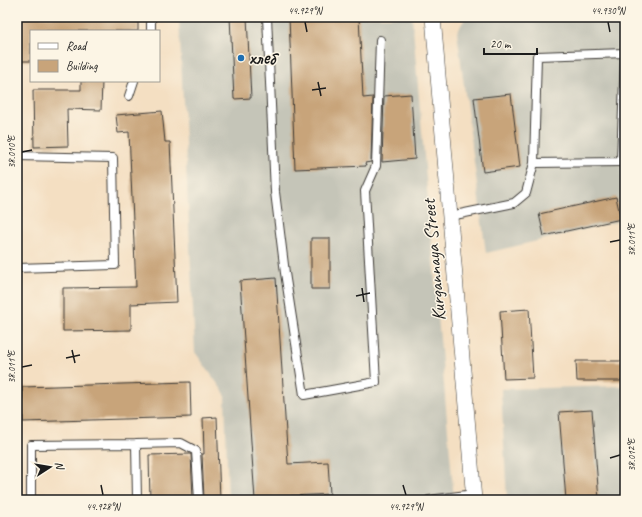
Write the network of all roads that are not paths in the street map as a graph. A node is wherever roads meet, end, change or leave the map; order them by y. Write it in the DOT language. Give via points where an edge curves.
graph roads {
  1 [pos="151,17"];
  2 [pos="267,17"];
  3 [pos="433,17"];
  4 [pos="151,30"];
  5 [pos="380,40"];
  6 [pos="625,53"];
  7 [pos="134,82"];
  8 [pos="129,96"];
  9 [pos="17,156"];
  10 [pos="534,163"];
  11 [pos="450,216"];
  12 [pos="17,268"];
  13 [pos="136,444"];
  14 [pos="474,497"];
  15 [pos="31,500"];
  16 [pos="137,500"];
  17 [pos="199,500"];
  18 [pos="429,500"];
  1 -- 4 [label="lane"];
  2 -- 5 [label="lane" via="275,192 284,274 304,395 376,382 365,191 376,166"];
  3 -- 11 [label="street, Kurgannaya Street"];
  6 -- 10 [label="lane" via="537,56"];
  6 -- 10 [label="lane" via="622,162"];
  7 -- 8 [label="lane"];
  9 -- 12 [label="lane" via="113,158 115,265"];
  10 -- 11 [label="lane" via="526,193 514,203"];
  11 -- 14 [label="street, Kurgannaya Street"];
  13 -- 15 [label="lane" via="31,446"];
  13 -- 16 [label="lane"];
  13 -- 17 [label="lane" via="181,443 196,451"];
  14 -- 18 [label="lane"];
}
